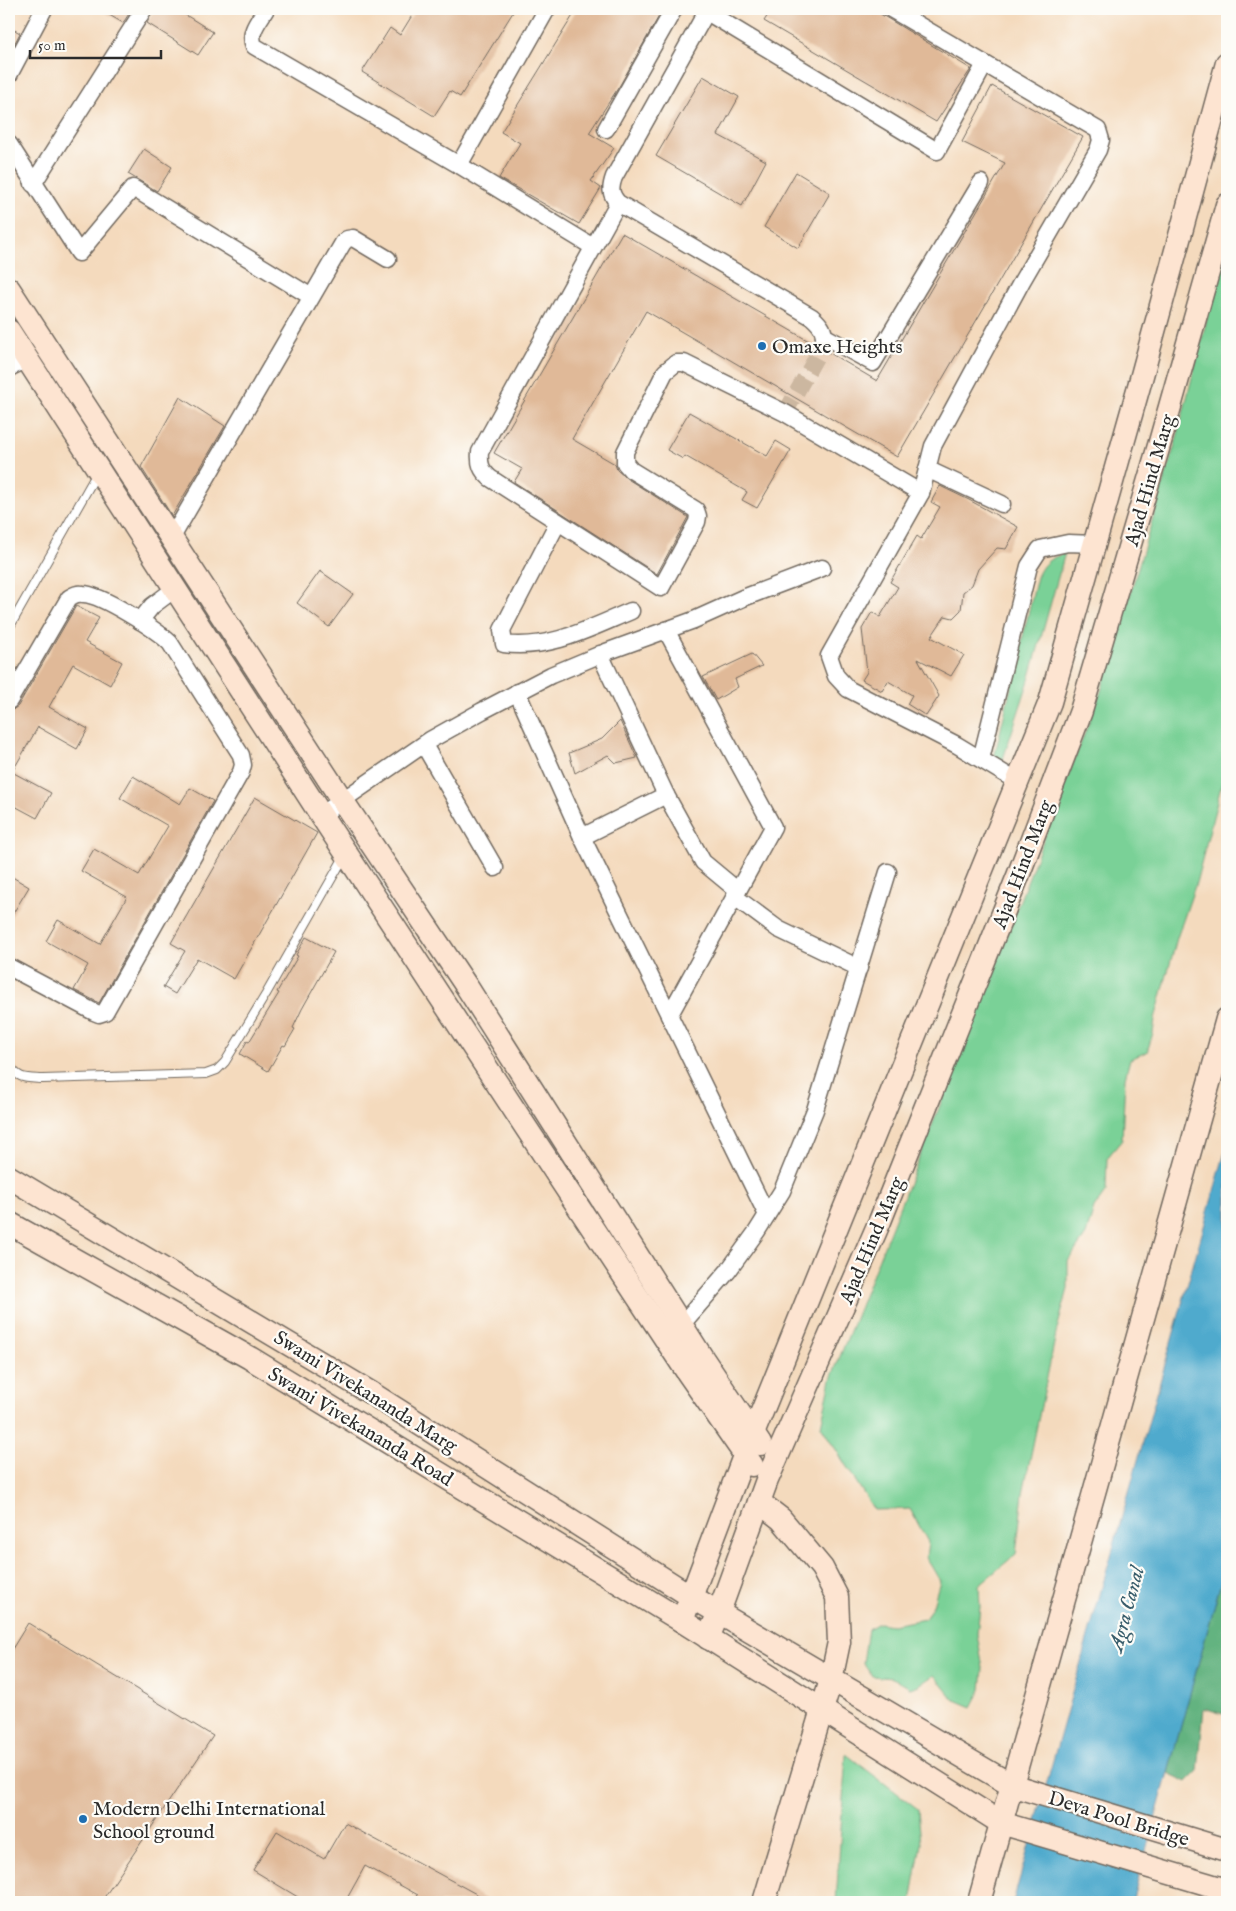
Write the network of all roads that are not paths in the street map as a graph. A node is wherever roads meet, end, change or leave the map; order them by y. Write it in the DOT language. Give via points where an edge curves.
graph roads {
  1 [pos="44,9"];
  2 [pos="144,9"];
  3 [pos="266,9"];
  4 [pos="547,9"];
  5 [pos="674,9"];
  6 [pos="891,9"];
  7 [pos="705,10"];
  8 [pos="1227,63"];
  9 [pos="985,64"];
  10 [pos="9,75"];
  11 [pos="606,130"];
  12 [pos="9,144"];
  13 [pos="459,166"];
  14 [pos="980,182"];
  15 [pos="33,184"];
  16 [pos="618,203"];
  17 [pos="1227,205"];
  18 [pos="593,247"];
  19 [pos="388,259"];
  20 [pos="9,289"];
  21 [pos="310,296"];
  22 [pos="9,331"];
  23 [pos="18,364"];
  24 [pos="121,462"];
  25 [pos="927,469"];
  26 [pos="99,470"];
  27 [pos="1111,484"];
  28 [pos="920,494"];
  29 [pos="1145,495"];
  30 [pos="1002,504"];
  31 [pos="558,522"];
  32 [pos="171,539"];
  33 [pos="1095,544"];
  34 [pos="822,568"];
  35 [pos="176,588"];
  36 [pos="631,611"];
  37 [pos="140,621"];
  38 [pos="9,628"];
  39 [pos="666,630"];
  40 [pos="600,654"];
  41 [pos="517,692"];
  42 [pos="9,701"];
  43 [pos="424,745"];
  44 [pos="981,759"];
  45 [pos="1018,782"];
  46 [pos="666,795"];
  47 [pos="342,800"];
  48 [pos="321,815"];
  49 [pos="582,837"];
  50 [pos="346,853"];
  51 [pos="495,868"];
  52 [pos="888,872"];
  53 [pos="736,894"];
  54 [pos="9,967"];
  55 [pos="859,968"];
  56 [pos="669,1016"];
  57 [pos="1227,1019"];
  58 [pos="9,1064"];
  59 [pos="9,1177"];
  60 [pos="767,1215"];
  61 [pos="9,1223"];
  62 [pos="682,1324"];
  63 [pos="753,1435"];
  64 [pos="744,1456"];
  65 [pos="775,1462"];
  66 [pos="762,1493"];
  67 [pos="692,1597"];
  68 [pos="719,1612"];
  69 [pos="682,1621"];
  70 [pos="708,1638"];
  71 [pos="831,1680"];
  72 [pos="822,1710"];
  73 [pos="1011,1785"];
  74 [pos="1002,1823"];
  75 [pos="1227,1850"];
  76 [pos="1227,1890"];
  77 [pos="764,1902"];
  78 [pos="979,1902"];
  1 -- 10 [label="street"];
  2 -- 15 [label="street"];
  3 -- 13 [label="street" via="252,32 254,46"];
  4 -- 13 [label="street"];
  5 -- 11 [label="street"];
  6 -- 9 [label="street"];
  7 -- 9 [label="street" via="937,151"];
  7 -- 16 [label="street" via="614,177 612,196"];
  8 -- 27 [label="street"];
  9 -- 25 [label="street" via="1098,130 1101,140 937,438"];
  12 -- 15 [label="street"];
  13 -- 18 [label="street"];
  14 -- 16 [label="street" via="873,362 824,339 822,326 812,317"];
  15 -- 21 [label="street" via="79,253 133,188"];
  16 -- 18 [label="street"];
  17 -- 29 [label="street, Ajad Hind Marg"];
  18 -- 31 [label="street" via="480,452 482,471"];
  19 -- 21 [label="street" via="359,240 347,239"];
  20 -- 24 [label="street"];
  21 -- 32 [label="street"];
  22 -- 23 [label="street"];
  23 -- 26 [label="street"];
  24 -- 26 [label="street"];
  24 -- 32 [label="street"];
  25 -- 28 [label="street"];
  25 -- 30 [label="street"];
  26 -- 35 [label="street"];
  26 -- 38 [label="lane"];
  27 -- 29 [label="street"];
  27 -- 33 [label="street"];
  28 -- 31 [label="street" via="785,413 684,363 676,363 666,372 625,452 626,463 631,470 696,510 698,516 661,588"];
  28 -- 44 [label="street" via="829,656 836,676 848,689"];
  29 -- 65 [label="street, Ajad Hind Marg" via="1081,711 880,1221"];
  31 -- 36 [label="street" via="502,630 504,644 564,639"];
  32 -- 47 [label="street"];
  33 -- 44 [label="street" via="1068,543 1040,549 1029,566"];
  33 -- 45 [label="street" via="1050,702"];
  34 -- 39 [label="street"];
  35 -- 37 [label="street" via="152,606"];
  35 -- 48 [label="street"];
  37 -- 42 [label="street" via="96,596 74,594"];
  37 -- 54 [label="street" via="170,643 241,754 241,772 105,1012 98,1014"];
  39 -- 40 [label="street"];
  39 -- 53 [label="street" via="773,827"];
  40 -- 41 [label="street"];
  40 -- 46 [label="street"];
  41 -- 43 [label="street"];
  41 -- 49 [label="street"];
  43 -- 47 [label="street"];
  43 -- 51 [label="street"];
  44 -- 45 [label="street"];
  45 -- 63 [label="street"];
  46 -- 49 [label="street"];
  46 -- 53 [label="street" via="703,862"];
  47 -- 48 [label="street"];
  47 -- 62 [label="street" via="467,987"];
  48 -- 50 [label="street"];
  49 -- 56 [label="street"];
  50 -- 58 [label="lane" via="248,1024 217,1070 206,1074 43,1079 19,1076"];
  50 -- 64 [label="street"];
  52 -- 55 [label="street"];
  53 -- 55 [label="street" via="778,929"];
  53 -- 56 [label="street"];
  55 -- 60 [label="street" via="815,1110 782,1191"];
  56 -- 60 [label="street"];
  57 -- 73 [label="street"];
  59 -- 67 [label="street, Swami Vivekananda Marg" via="371,1393"];
  60 -- 62 [label="street" via="728,1271"];
  61 -- 69 [label="street, Swami Vivekananda Road" via="250,1358"];
  62 -- 63 [label="street"];
  63 -- 64 [label="street"];
  63 -- 65 [label="street"];
  64 -- 66 [label="street"];
  64 -- 67 [label="street"];
  65 -- 66 [label="street, Ajad Hind Marg"];
  66 -- 68 [label="street, Ajad Hind Marg"];
  66 -- 71 [label="street" via="822,1568 837,1597 839,1642"];
  67 -- 68 [label="street, Swami Vivekananda Marg"];
  67 -- 69 [label="street"];
  68 -- 70 [label="street, Ajad Hind Marg"];
  68 -- 71 [label="street, Swami Vivekananda Marg"];
  69 -- 70 [label="street, Swami Vivekananda Road"];
  70 -- 72 [label="street, Swami Vivekananda Road"];
  71 -- 72 [label="street"];
  71 -- 73 [label="street, Deva Pool Bridge"];
  72 -- 74 [label="street, Swami Vivekananda Road"];
  72 -- 77 [label="street"];
  73 -- 74 [label="street"];
  73 -- 75 [label="street, Deva Pool Bridge"];
  74 -- 76 [label="street, Swami Vivekananda Road"];
  74 -- 78 [label="street"];
}
